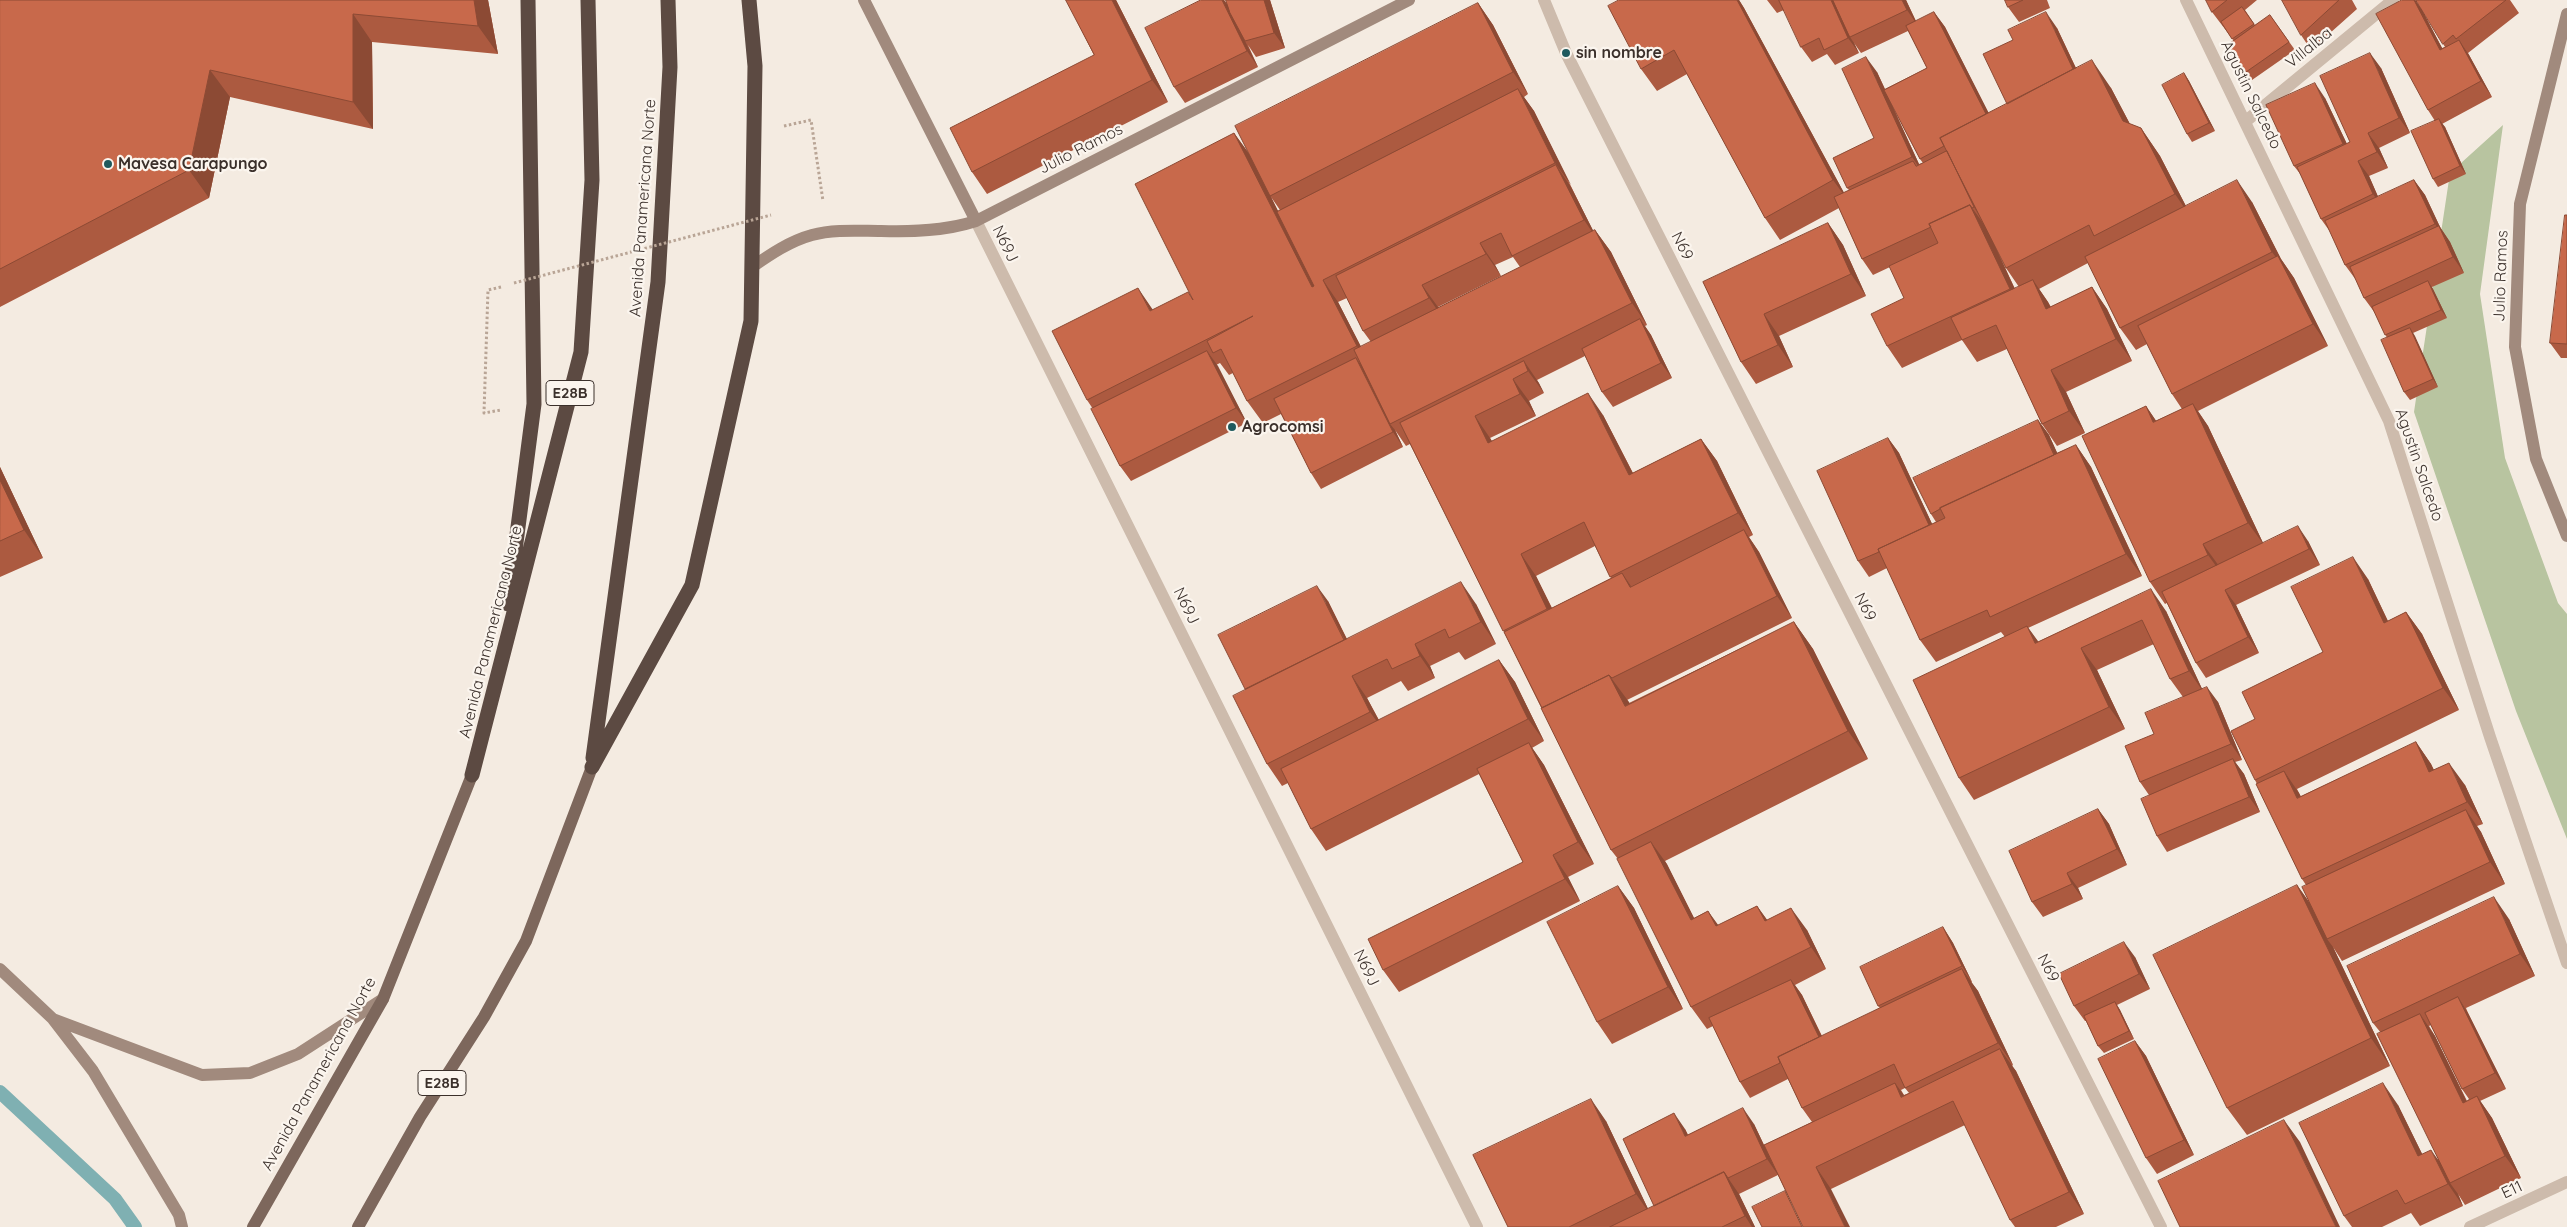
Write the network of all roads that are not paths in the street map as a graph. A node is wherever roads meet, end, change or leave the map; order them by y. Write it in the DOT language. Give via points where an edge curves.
graph roads {
  1 [pos="528,0"];
  2 [pos="588,0"];
  3 [pos="668,0"];
  4 [pos="749,0"];
  5 [pos="864,0"];
  6 [pos="1409,0"];
  7 [pos="1544,0"];
  8 [pos="2186,0"];
  9 [pos="2393,0"];
  10 [pos="2567,14"];
  11 [pos="2246,121"];
  12 [pos="976,221"];
  13 [pos="752,267"];
  14 [pos="2567,536"];
  15 [pos="592,767"];
  16 [pos="472,775"];
  17 [pos="2567,963"];
  18 [pos="0,969"];
  19 [pos="384,999"];
  20 [pos="53,1019"];
  21 [pos="2567,1182"];
  22 [pos="182,1227"];
  23 [pos="253,1227"];
  24 [pos="358,1227"];
  25 [pos="1477,1227"];
  26 [pos="2161,1227"];
  27 [pos="2470,1227"];
  1 -- 16 [label="highway" via="534,404 506,621"];
  2 -- 16 [label="highway, Avenida Panamericana Norte / E28B" via="592,180 581,352"];
  3 -- 15 [label="highway, Avenida Panamericana Norte / E28B" via="670,66 658,282"];
  4 -- 13 [label="highway" via="755,66"];
  5 -- 12 [label="street, N69J"];
  6 -- 12 [label="street, Julio Ramos"];
  7 -- 26 [label="street, N69" via="1566,53"];
  8 -- 11 [label="street, Agustin Salcedo"];
  9 -- 11 [label="street, Villalba"];
  10 -- 14 [label="street, Julio Ramos" via="2520,204 2515,347 2536,459"];
  11 -- 17 [label="street, Agustin Salcedo" via="2389,421 2490,737"];
  12 -- 13 [label="street, Julio Ramos" via="952,229 813,234 781,248"];
  12 -- 25 [label="street, N69J"];
  13 -- 15 [label="highway" via="751,321 692,585"];
  15 -- 24 [label="main road, Avenida Panamericana Norte / E28B" via="526,941"];
  16 -- 19 [label="main road, Avenida Panamericana Norte / E28B"];
  18 -- 20 [label="street"];
  19 -- 20 [label="street" via="298,1054 250,1073 202,1075"];
  19 -- 23 [label="main road, Avenida Panamericana Norte / E28B"];
  20 -- 22 [label="street" via="93,1071 179,1215"];
  21 -- 27 [label="street, E11"];
}
